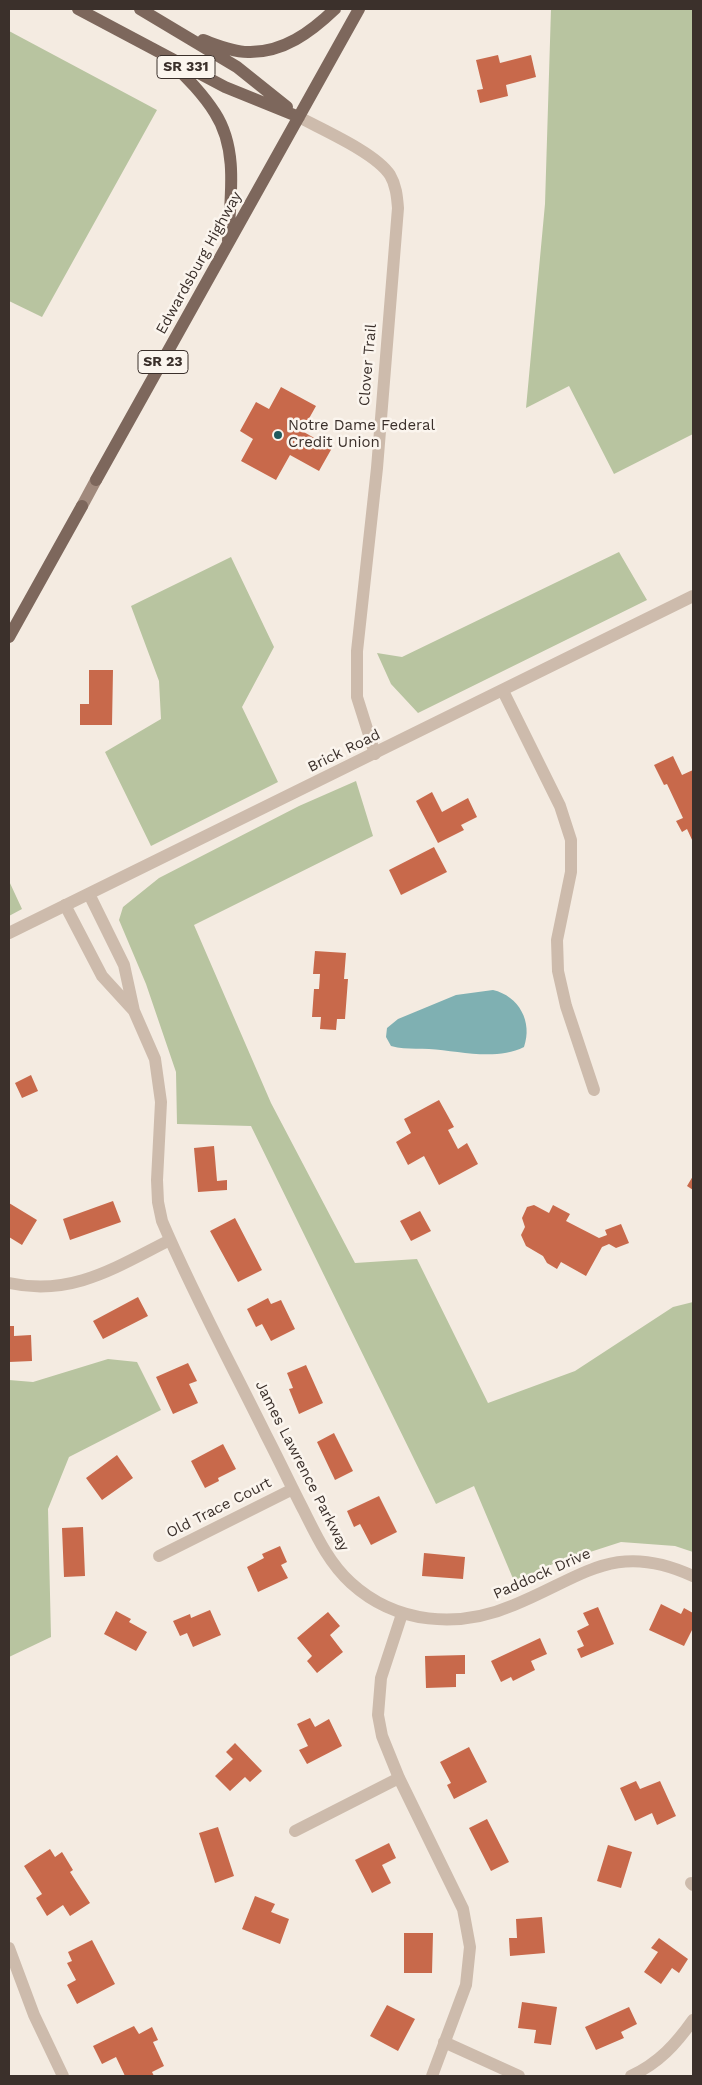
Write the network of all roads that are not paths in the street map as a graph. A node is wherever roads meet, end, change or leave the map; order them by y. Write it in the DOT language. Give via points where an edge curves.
graph roads {
  1 [pos="78,9"];
  2 [pos="140,9"];
  3 [pos="336,9"];
  4 [pos="359,9"];
  5 [pos="179,32"];
  6 [pos="166,56"];
  7 [pos="299,117"];
  8 [pos="228,244"];
  9 [pos="693,596"];
  10 [pos="9,637"];
  11 [pos="503,691"];
  12 [pos="375,754"];
  13 [pos="89,894"];
  14 [pos="65,905"];
  15 [pos="9,933"];
  16 [pos="134,1011"];
  17 [pos="594,1090"];
  18 [pos="170,1240"];
  19 [pos="9,1283"];
  20 [pos="293,1489"];
  21 [pos="159,1556"];
  22 [pos="693,1576"];
  23 [pos="402,1614"];
  24 [pos="399,1778"];
  25 [pos="295,1831"];
  26 [pos="9,1948"];
  27 [pos="693,2020"];
  28 [pos="444,2042"];
  29 [pos="63,2076"];
  30 [pos="432,2076"];
  31 [pos="519,2076"];
  32 [pos="631,2076"];
  1 -- 6 [label="main road, SR 331"];
  2 -- 5 [label="main road, SR 331"];
  3 -- 5 [label="main road" via="295,41 273,51 246,52"];
  4 -- 7 [label="main road, Edwardsburg Highway / SR 23"];
  5 -- 7 [label="main road, SR 331" via="237,67"];
  6 -- 7 [label="main road, SR 331" via="226,87"];
  6 -- 8 [label="main road" via="201,93 226,135 231,160"];
  7 -- 8 [label="main road, Edwardsburg Highway / SR 23"];
  7 -- 12 [label="street, Clover Trail" via="374,159 389,174 396,188 398,208 377,468 357,651 357,697"];
  8 -- 10 [label="main road, Edwardsburg Highway / SR 23"];
  9 -- 11 [label="street, Brick Road"];
  11 -- 12 [label="street, Brick Road"];
  11 -- 17 [label="street" via="560,806 571,840 571,872 557,940 558,971"];
  12 -- 13 [label="street, Brick Road"];
  13 -- 14 [label="street, Brick Road"];
  13 -- 16 [label="street, James Lawrence Parkway" via="124,965"];
  14 -- 15 [label="street, Brick Road"];
  14 -- 16 [label="street, James Lawrence Parkway" via="102,976"];
  16 -- 18 [label="street, James Lawrence Parkway" via="155,1059 161,1102 158,1202"];
  18 -- 19 [label="street" via="99,1275 69,1285 46,1287"];
  18 -- 20 [label="street, James Lawrence Parkway"];
  20 -- 21 [label="street, Old Trace Court"];
  20 -- 23 [label="street, James Lawrence Parkway" via="335,1566 368,1596"];
  22 -- 23 [label="street, Paddock Drive" via="641,1561 602,1564 514,1606 489,1614 442,1620"];
  23 -- 24 [label="street" via="378,1696 382,1736"];
  24 -- 25 [label="street"];
  24 -- 28 [label="street" via="456,1892 467,1924 469,1970 462,1999"];
  26 -- 29 [label="street" via="34,2015"];
  27 -- 32 [label="street" via="666,2054"];
  28 -- 30 [label="street"];
  28 -- 31 [label="street"];
}
